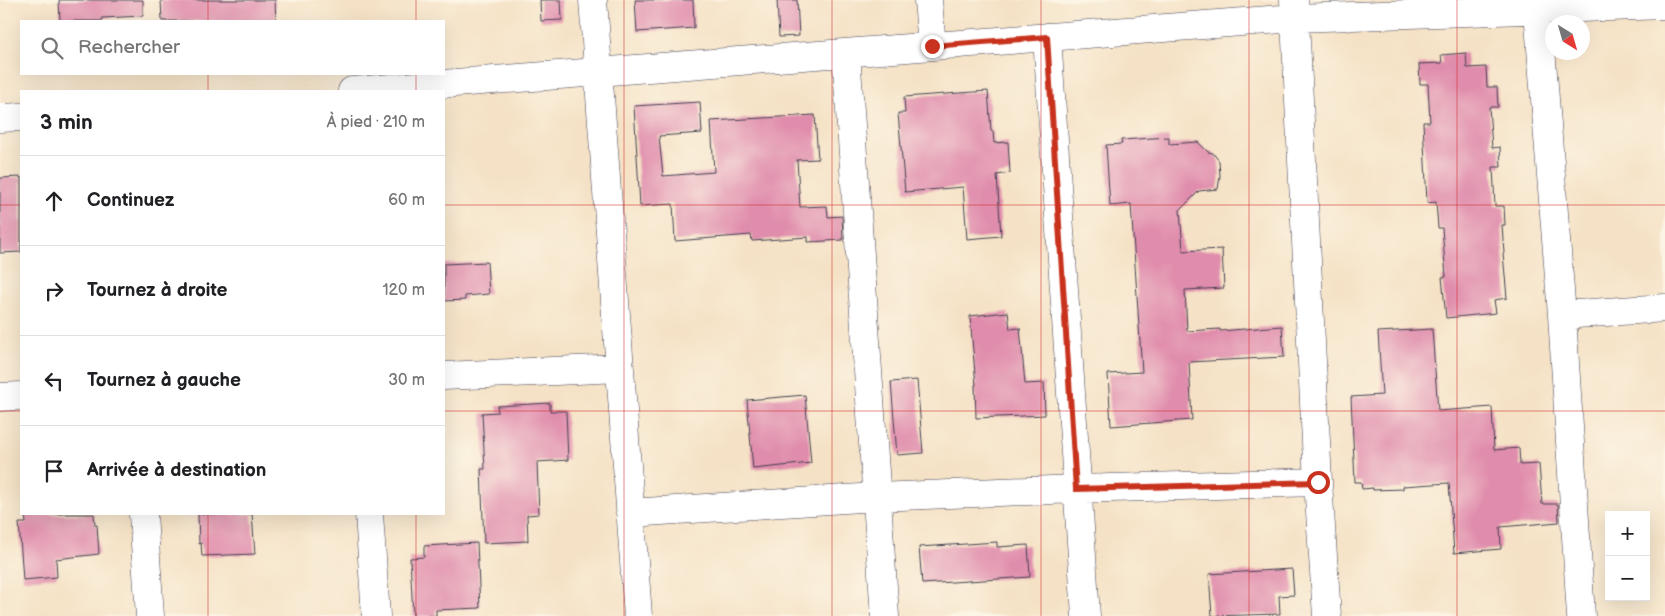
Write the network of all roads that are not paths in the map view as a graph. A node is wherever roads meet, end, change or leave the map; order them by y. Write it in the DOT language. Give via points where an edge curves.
graph roads {
  1 [pos="593,0"];
  2 [pos="928,0"];
  3 [pos="1665,5"];
  4 [pos="1295,9"];
  5 [pos="1538,10"];
  6 [pos="1047,37"];
  7 [pos="932,46"];
  8 [pos="846,53"];
  9 [pos="598,72"];
  10 [pos="365,90"];
  11 [pos="20,117"];
  12 [pos="0,118"];
  13 [pos="1665,308"];
  14 [pos="1562,315"];
  15 [pos="620,368"];
  16 [pos="445,376"];
  17 [pos="20,396"];
  18 [pos="0,397"];
  19 [pos="1318,482"];
  20 [pos="1076,489"];
  21 [pos="876,497"];
  22 [pos="630,513"];
  23 [pos="143,515"];
  24 [pos="369,515"];
  25 [pos="150,616"];
  26 [pos="376,616"];
  27 [pos="638,616"];
  28 [pos="885,616"];
  29 [pos="1086,616"];
  30 [pos="1327,616"];
  31 [pos="1581,616"];
  1 -- 9 [label="street"];
  2 -- 7 [label="street"];
  3 -- 5 [label="street"];
  4 -- 5 [label="street"];
  4 -- 6 [label="street"];
  4 -- 19 [label="street"];
  5 -- 14 [label="street"];
  6 -- 7 [label="street"];
  6 -- 20 [label="street"];
  7 -- 8 [label="street"];
  8 -- 9 [label="street"];
  8 -- 21 [label="street"];
  9 -- 10 [label="street"];
  9 -- 15 [label="street"];
  11 -- 12 [label="street"];
  13 -- 14 [label="street"];
  14 -- 31 [label="street"];
  15 -- 16 [label="street"];
  15 -- 22 [label="street"];
  17 -- 18 [label="street"];
  19 -- 20 [label="street"];
  19 -- 30 [label="street"];
  20 -- 21 [label="street"];
  20 -- 29 [label="street"];
  21 -- 22 [label="street"];
  21 -- 28 [label="street"];
  22 -- 27 [label="street"];
  23 -- 25 [label="street"];
  24 -- 26 [label="street"];
}
